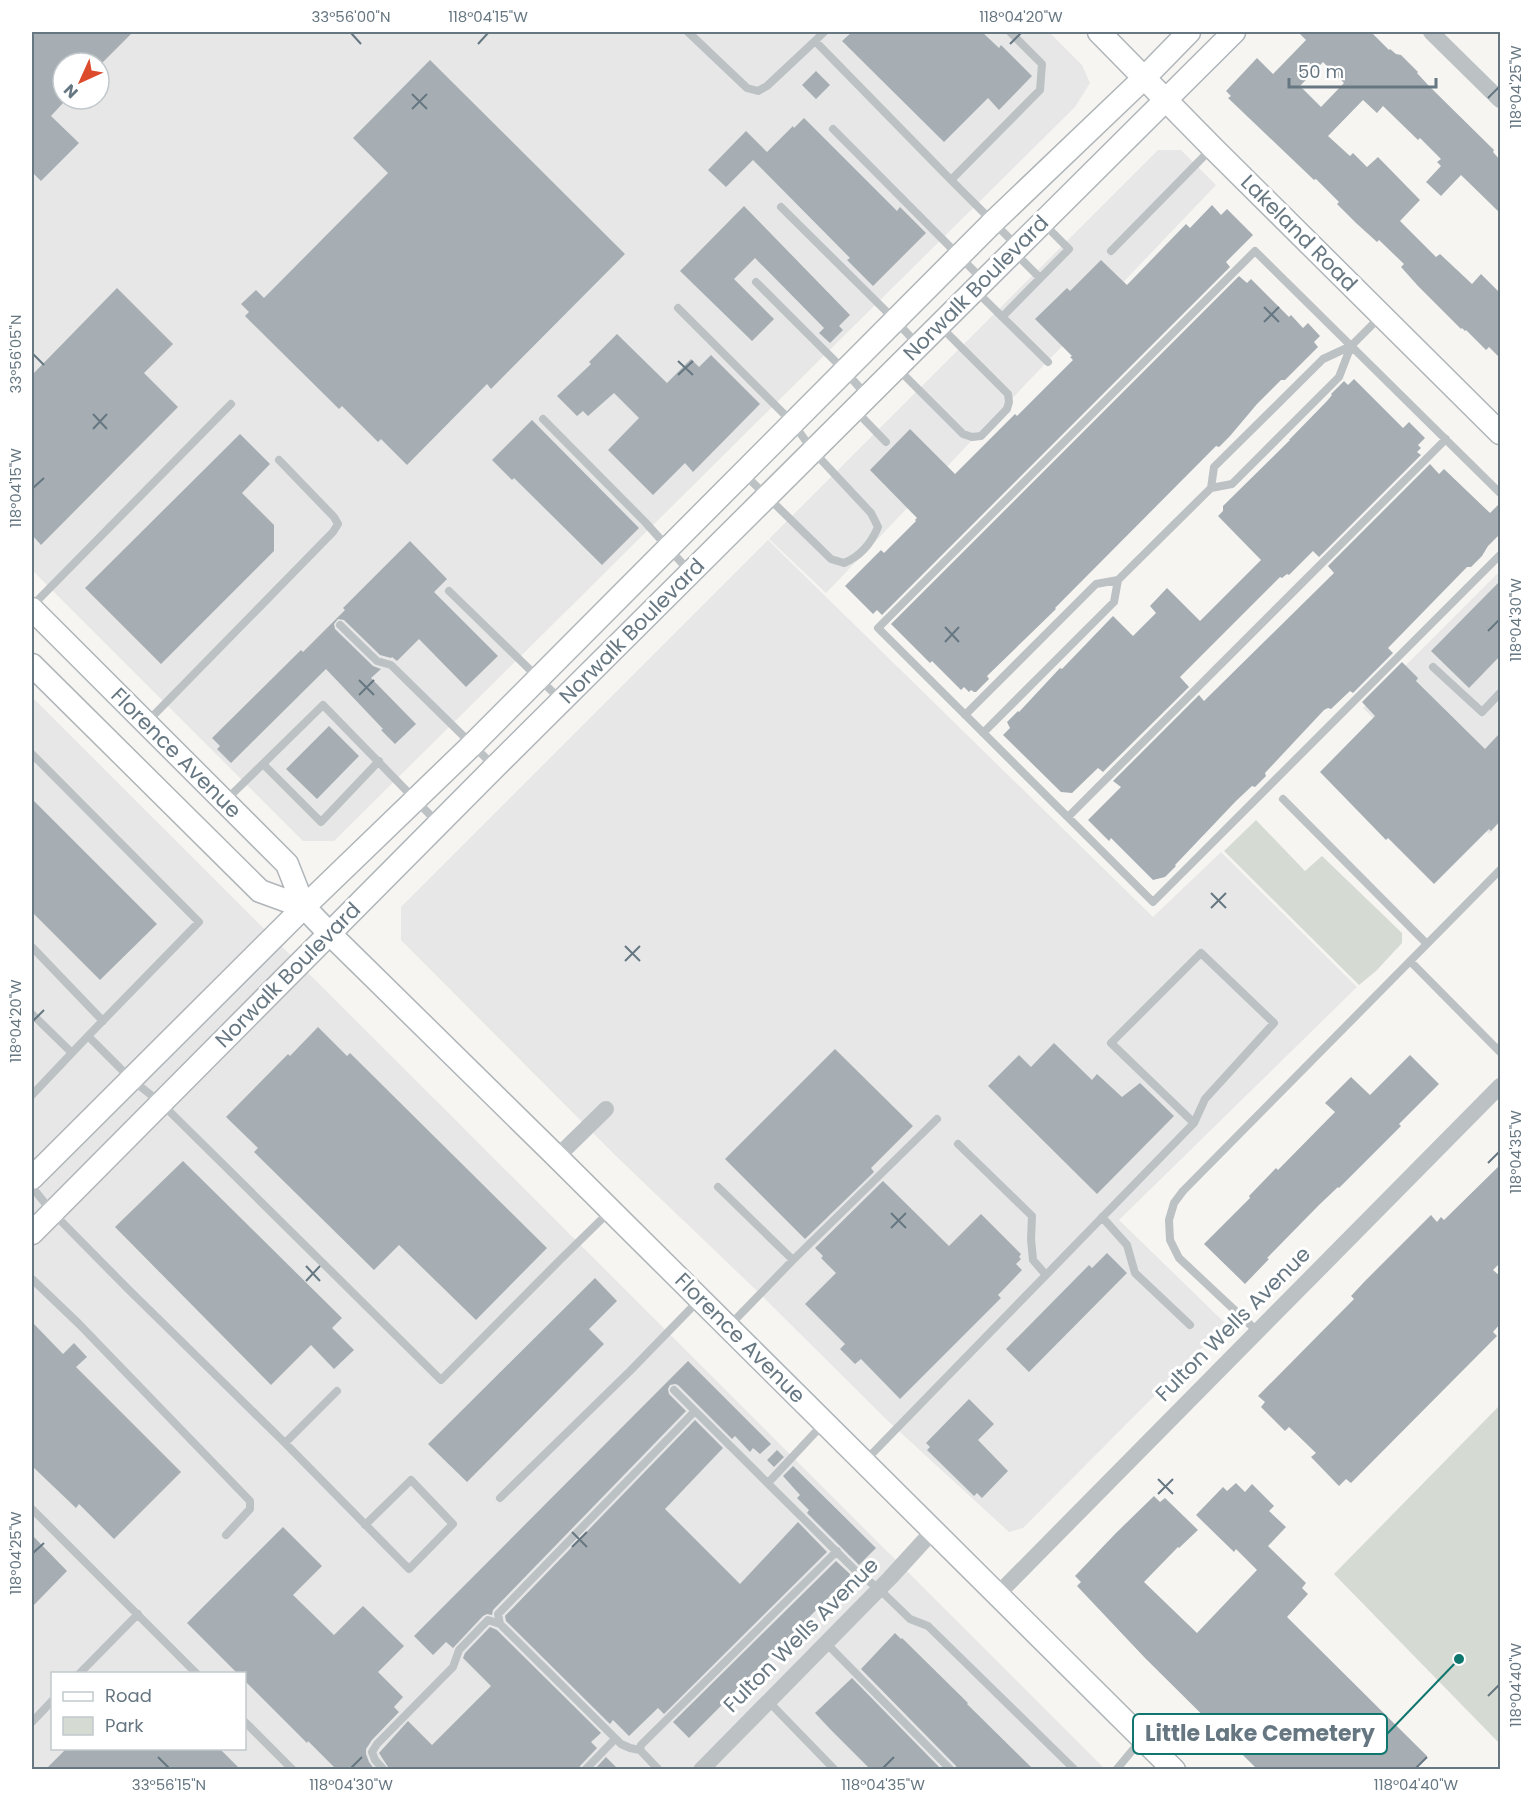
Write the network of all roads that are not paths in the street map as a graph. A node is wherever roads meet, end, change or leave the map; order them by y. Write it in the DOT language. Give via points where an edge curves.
graph roads {
  1 [pos="688,32"];
  2 [pos="824,32"];
  3 [pos="1010,32"];
  4 [pos="1099,32"];
  5 [pos="1189,32"];
  6 [pos="1234,32"];
  7 [pos="1431,32"];
  8 [pos="814,41"];
  9 [pos="1144,78"];
  10 [pos="1500,100"];
  11 [pos="1166,101"];
  12 [pos="833,129"];
  13 [pos="1212,147"];
  14 [pos="951,180"];
  15 [pos="782,207"];
  16 [pos="1042,222"];
  17 [pos="992,223"];
  18 [pos="1015,248"];
  19 [pos="1111,251"];
  20 [pos="958,257"];
  21 [pos="1040,278"];
  22 [pos="756,282"];
  23 [pos="979,285"];
  24 [pos="678,308"];
  25 [pos="1381,316"];
  26 [pos="1002,317"];
  27 [pos="896,320"];
  28 [pos="939,325"];
  29 [pos="918,346"];
  30 [pos="1351,346"];
  31 [pos="1048,362"];
  32 [pos="896,367"];
  33 [pos="845,371"];
  34 [pos="860,403"];
  35 [pos="231,404"];
  36 [pos="543,419"];
  37 [pos="793,423"];
  38 [pos="1500,433"];
  39 [pos="1446,439"];
  40 [pos="886,442"];
  41 [pos="813,451"];
  42 [pos="279,460"];
  43 [pos="743,473"];
  44 [pos="1211,488"];
  45 [pos="1500,493"];
  46 [pos="766,496"];
  47 [pos="669,547"];
  48 [pos="1500,555"];
  49 [pos="691,572"];
  50 [pos="1118,580"];
  51 [pos="449,591"];
  52 [pos="32,608"];
  53 [pos="340,625"];
  54 [pos="32,665"];
  55 [pos="1433,667"];
  56 [pos="539,678"];
  57 [pos="1500,693"];
  58 [pos="562,701"];
  59 [pos="965,715"];
  60 [pos="146,723"];
  61 [pos="983,733"];
  62 [pos="472,744"];
  63 [pos="32,754"];
  64 [pos="379,761"];
  65 [pos="263,764"];
  66 [pos="495,767"];
  67 [pos="416,799"];
  68 [pos="1283,799"];
  69 [pos="225,802"];
  70 [pos="1068,817"];
  71 [pos="439,824"];
  72 [pos="1500,870"];
  73 [pos="304,908"];
  74 [pos="329,933"];
  75 [pos="1427,944"];
  76 [pos="32,946"];
  77 [pos="1410,961"];
  78 [pos="32,1014"];
  79 [pos="103,1021"];
  80 [pos="88,1036"];
  81 [pos="1500,1052"];
  82 [pos="72,1053"];
  83 [pos="131,1079"];
  84 [pos="1500,1086"];
  85 [pos="32,1095"];
  86 [pos="161,1103"];
  87 [pos="606,1109"];
  88 [pos="937,1119"];
  89 [pos="1194,1123"];
  90 [pos="958,1144"];
  91 [pos="557,1156"];
  92 [pos="32,1178"];
  93 [pos="32,1187"];
  94 [pos="718,1187"];
  95 [pos="612,1210"];
  96 [pos="52,1212"];
  97 [pos="1102,1217"];
  98 [pos="32,1233"];
  99 [pos="793,1260"];
  100 [pos="1046,1275"];
  101 [pos="32,1279"];
  102 [pos="700,1299"];
  103 [pos="1190,1325"];
  104 [pos="729,1327"];
  105 [pos="1258,1332"];
  106 [pos="674,1390"];
  107 [pos="337,1391"];
  108 [pos="695,1411"];
  109 [pos="825,1423"];
  110 [pos="285,1443"];
  111 [pos="864,1462"];
  112 [pos="768,1482"];
  113 [pos="500,1498"];
  114 [pos="32,1509"];
  115 [pos="365,1525"];
  116 [pos="933,1531"];
  117 [pos="226,1535"];
  118 [pos="837,1551"];
  119 [pos="879,1589"];
  120 [pos="997,1596"];
  121 [pos="138,1614"];
  122 [pos="500,1624"];
  123 [pos="826,1643"];
  124 [pos="81,1672"];
  125 [pos="195,1672"];
  126 [pos="768,1701"];
  127 [pos="51,1702"];
  128 [pos="32,1722"];
  129 [pos="246,1723"];
  130 [pos="1143,1738"];
  131 [pos="615,1739"];
  132 [pos="640,1750"];
  133 [pos="705,1768"];
  134 [pos="293,1770"];
  135 [pos="384,1770"];
  136 [pos="585,1770"];
  137 [pos="659,1770"];
  138 [pos="835,1770"];
  139 [pos="951,1770"];
  140 [pos="1075,1770"];
  141 [pos="1116,1770"];
  142 [pos="1174,1770"];
  1 -- 8 [label="lane" via="747,88 758,91"];
  2 -- 8 [label="lane"];
  3 -- 14 [label="lane" via="1042,64 1040,90"];
  4 -- 9 [label="main road, Lakeland Road"];
  5 -- 9 [label="main road, Norwalk Boulevard"];
  6 -- 11 [label="main road, Norwalk Boulevard"];
  7 -- 10 [label="street"];
  8 -- 14 [label="lane"];
  9 -- 11 [label="main road, Lakeland Road"];
  9 -- 17 [label="main road, Norwalk Boulevard"];
  11 -- 13 [label="main road, Lakeland Road"];
  11 -- 16 [label="main road, Norwalk Boulevard"];
  12 -- 20 [label="lane"];
  13 -- 19 [label="lane"];
  13 -- 25 [label="main road, Lakeland Road"];
  14 -- 17 [label="lane"];
  15 -- 27 [label="lane"];
  16 -- 18 [label="main road, Norwalk Boulevard"];
  16 -- 21 [label="lane" via="1069,249"];
  17 -- 18 [label="lane"];
  17 -- 20 [label="main road, Norwalk Boulevard"];
  18 -- 21 [label="lane"];
  18 -- 23 [label="main road, Norwalk Boulevard"];
  20 -- 23 [label="lane"];
  20 -- 27 [label="main road, Norwalk Boulevard"];
  21 -- 26 [label="lane"];
  22 -- 33 [label="lane"];
  23 -- 26 [label="lane"];
  23 -- 28 [label="main road, Norwalk Boulevard"];
  24 -- 37 [label="lane"];
  25 -- 30 [label="lane"];
  25 -- 38 [label="main road, Lakeland Road"];
  26 -- 31 [label="lane"];
  27 -- 29 [label="lane"];
  27 -- 33 [label="main road, Norwalk Boulevard"];
  28 -- 29 [label="main road, Norwalk Boulevard"];
  28 -- 32 [label="lane" via="1008,394 1007,409 981,436 963,434"];
  29 -- 32 [label="main road, Norwalk Boulevard"];
  30 -- 39 [label="lane"];
  30 -- 44 [label="lane" via="1323,359 1214,467"];
  30 -- 44 [label="lane" via="1339,377 1232,484"];
  30 -- 59 [label="lane" via="1255,251 878,628"];
  32 -- 34 [label="main road, Norwalk Boulevard"];
  33 -- 34 [label="lane"];
  33 -- 37 [label="main road, Norwalk Boulevard"];
  34 -- 40 [label="lane"];
  34 -- 41 [label="main road, Norwalk Boulevard"];
  35 -- 52 [label="lane"];
  36 -- 47 [label="lane"];
  37 -- 41 [label="lane"];
  37 -- 43 [label="main road, Norwalk Boulevard"];
  39 -- 45 [label="lane"];
  39 -- 70 [label="lane"];
  41 -- 46 [label="main road, Norwalk Boulevard"];
  41 -- 46 [label="lane" via="871,513 878,526 873,539 856,558 844,563 831,559"];
  42 -- 60 [label="lane" via="338,524"];
  43 -- 46 [label="lane"];
  43 -- 47 [label="main road, Norwalk Boulevard"];
  44 -- 50 [label="lane"];
  46 -- 49 [label="main road, Norwalk Boulevard"];
  47 -- 49 [label="lane"];
  47 -- 56 [label="main road, Norwalk Boulevard"];
  48 -- 70 [label="lane" via="1153,903"];
  49 -- 58 [label="main road, Norwalk Boulevard"];
  50 -- 59 [label="lane" via="1096,584"];
  50 -- 61 [label="lane" via="1114,602"];
  51 -- 56 [label="lane"];
  52 -- 60 [label="main road, Florence Avenue"];
  53 -- 62 [label="lane" via="376,661 391,665"];
  54 -- 73 [label="main road, Florence Avenue" via="260,891"];
  55 -- 57 [label="lane" via="1482,712"];
  56 -- 58 [label="lane"];
  56 -- 62 [label="main road, Norwalk Boulevard"];
  58 -- 66 [label="main road, Norwalk Boulevard"];
  59 -- 61 [label="lane"];
  60 -- 69 [label="main road, Florence Avenue"];
  61 -- 70 [label="lane"];
  62 -- 66 [label="lane"];
  62 -- 67 [label="main road, Norwalk Boulevard"];
  63 -- 79 [label="lane" via="199,922"];
  64 -- 65 [label="lane" via="323,705"];
  64 -- 65 [label="lane" via="321,822"];
  64 -- 67 [label="lane"];
  65 -- 69 [label="lane"];
  66 -- 71 [label="main road, Norwalk Boulevard"];
  67 -- 71 [label="lane"];
  67 -- 73 [label="main road, Norwalk Boulevard"];
  68 -- 75 [label="lane"];
  69 -- 73 [label="main road, Florence Avenue" via="287,864"];
  71 -- 74 [label="main road, Norwalk Boulevard"];
  72 -- 75 [label="lane"];
  73 -- 74 [label="main road, Florence Avenue"];
  73 -- 83 [label="main road, Norwalk Boulevard"];
  74 -- 86 [label="main road, Norwalk Boulevard"];
  74 -- 91 [label="main road, Florence Avenue"];
  75 -- 77 [label="lane"];
  76 -- 79 [label="lane"];
  77 -- 81 [label="lane"];
  77 -- 105 [label="lane" via="1174,1203 1169,1220 1170,1240 1179,1258"];
  78 -- 82 [label="lane"];
  79 -- 80 [label="lane"];
  80 -- 82 [label="lane"];
  80 -- 83 [label="lane"];
  82 -- 85 [label="lane"];
  83 -- 86 [label="lane"];
  83 -- 92 [label="main road, Norwalk Boulevard"];
  84 -- 105 [label="street, Fulton Wells Avenue"];
  86 -- 95 [label="lane" via="441,1380"];
  86 -- 96 [label="main road, Norwalk Boulevard"];
  87 -- 91 [label="street"];
  88 -- 99 [label="lane"];
  89 -- 89 [label="lane" via="1205,1099 1274,1023 1201,952 1111,1042"];
  89 -- 97 [label="lane"];
  90 -- 100 [label="lane" via="1032,1216 1033,1260"];
  91 -- 95 [label="main road, Florence Avenue"];
  93 -- 96 [label="lane"];
  94 -- 99 [label="lane"];
  95 -- 102 [label="main road, Florence Avenue"];
  96 -- 98 [label="main road, Norwalk Boulevard"];
  96 -- 110 [label="lane"];
  97 -- 100 [label="lane"];
  97 -- 103 [label="lane" via="1127,1245 1135,1273"];
  99 -- 104 [label="lane"];
  100 -- 111 [label="lane"];
  101 -- 117 [label="lane" via="250,1501 250,1509"];
  102 -- 104 [label="main road, Florence Avenue"];
  102 -- 113 [label="lane"];
  104 -- 109 [label="main road, Florence Avenue"];
  105 -- 120 [label="street, Fulton Wells Avenue"];
  106 -- 108 [label="lane"];
  107 -- 110 [label="lane"];
  108 -- 112 [label="lane"];
  108 -- 122 [label="lane" via="503,1606 498,1614"];
  109 -- 111 [label="main road, Florence Avenue"];
  109 -- 112 [label="lane"];
  110 -- 115 [label="lane"];
  111 -- 116 [label="main road, Florence Avenue"];
  112 -- 118 [label="lane"];
  114 -- 121 [label="lane"];
  115 -- 115 [label="lane" via="411,1480 453,1524 408,1569"];
  116 -- 119 [label="street, Fulton Wells Avenue"];
  116 -- 120 [label="main road, Florence Avenue"];
  118 -- 119 [label="lane"];
  118 -- 132 [label="lane" via="641,1744"];
  119 -- 123 [label="street, Fulton Wells Avenue"];
  119 -- 140 [label="lane" via="910,1619 928,1626"];
  120 -- 130 [label="main road, Florence Avenue"];
  121 -- 124 [label="lane"];
  121 -- 125 [label="lane"];
  122 -- 131 [label="lane"];
  122 -- 135 [label="lane" via="488,1620 459,1650 453,1667 376,1744 372,1752"];
  123 -- 126 [label="street, Fulton Wells Avenue"];
  123 -- 139 [label="lane"];
  126 -- 133 [label="street, Fulton Wells Avenue"];
  126 -- 138 [label="lane"];
  127 -- 128 [label="lane"];
  129 -- 134 [label="lane"];
  130 -- 141 [label="lane"];
  130 -- 142 [label="main road, Florence Avenue"];
  131 -- 132 [label="lane"];
  131 -- 136 [label="lane"];
  132 -- 137 [label="lane"];
}
